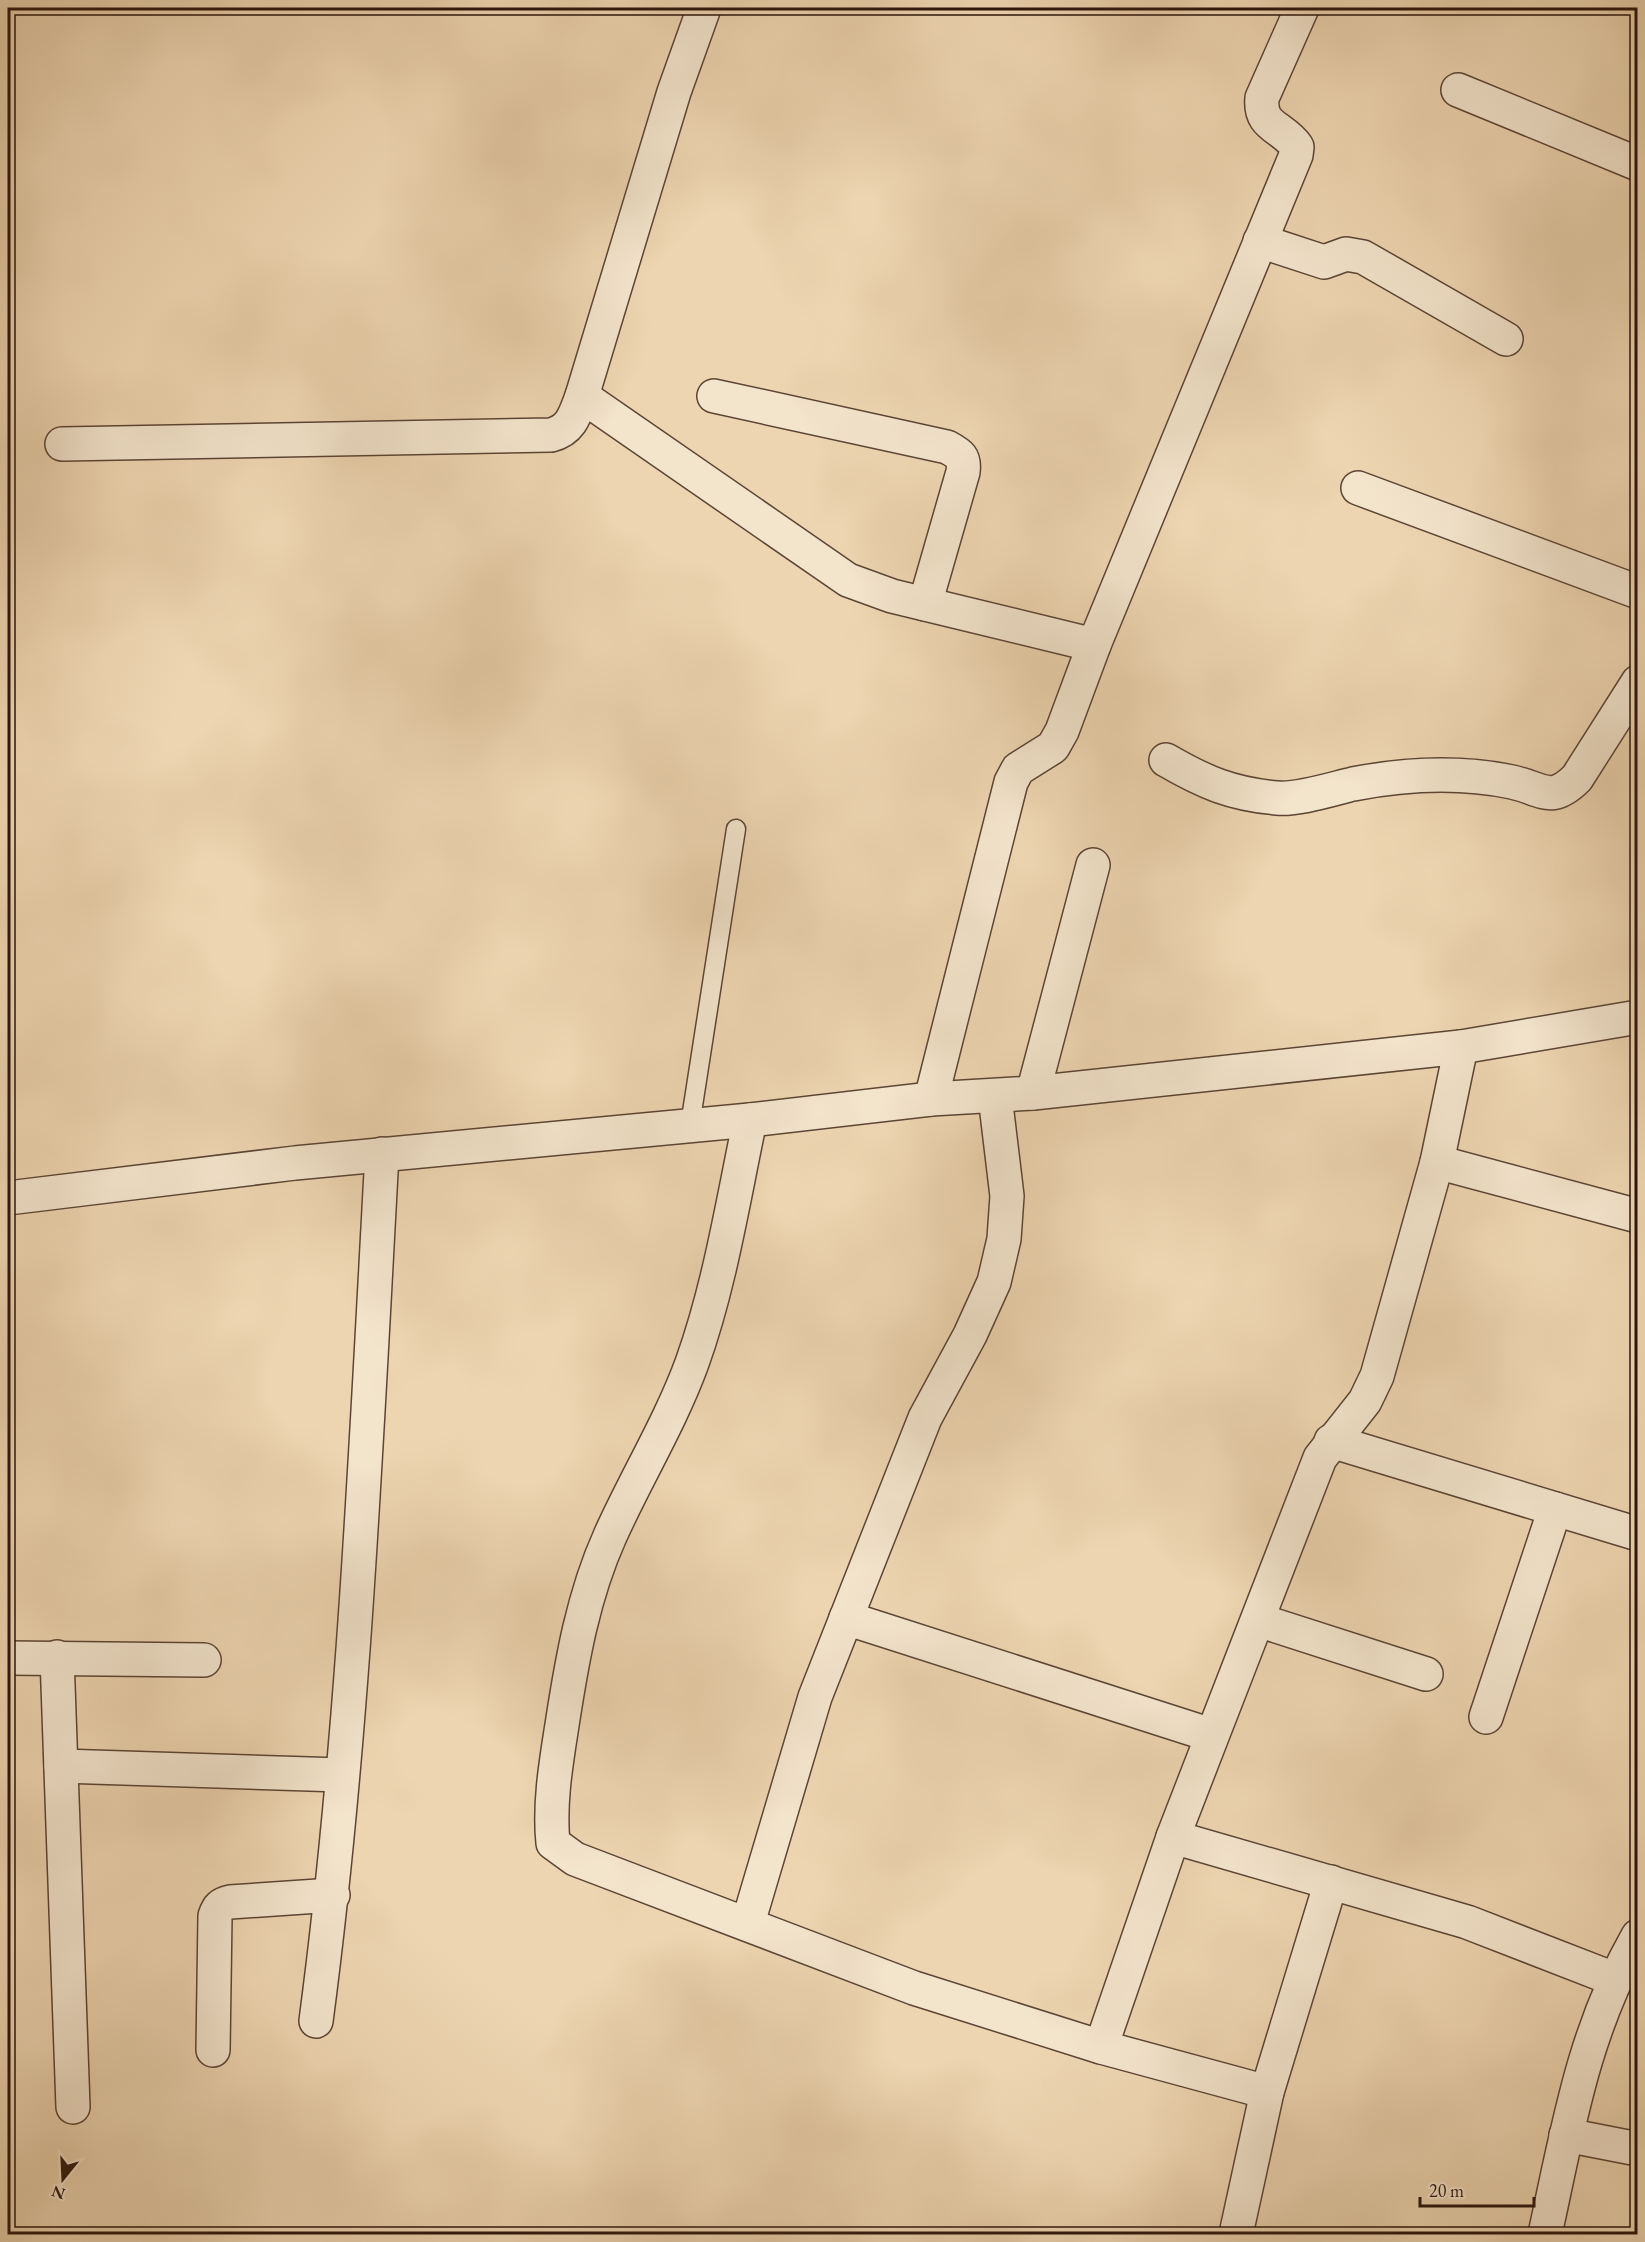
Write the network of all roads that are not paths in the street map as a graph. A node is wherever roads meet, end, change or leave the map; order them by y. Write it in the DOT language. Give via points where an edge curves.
graph roads {
  1 [pos="704,8"];
  2 [pos="1302,8"];
  3 [pos="1458,90"];
  4 [pos="1638,164"];
  5 [pos="1260,241"];
  6 [pos="1506,339"];
  7 [pos="582,396"];
  8 [pos="714,396"];
  9 [pos="62,444"];
  10 [pos="1358,488"];
  11 [pos="1638,592"];
  12 [pos="925,604"];
  13 [pos="1094,645"];
  14 [pos="1638,682"];
  15 [pos="1166,760"];
  16 [pos="736,829"];
  17 [pos="1093,865"];
  18 [pos="1638,1017"];
  19 [pos="1461,1047"];
  20 [pos="1033,1093"];
  21 [pos="995,1096"];
  22 [pos="931,1099"];
  23 [pos="750,1120"];
  24 [pos="690,1125"];
  25 [pos="382,1154"];
  26 [pos="1437,1162"];
  27 [pos="8,1198"];
  28 [pos="1638,1216"];
  29 [pos="1331,1441"];
  30 [pos="1555,1509"];
  31 [pos="1638,1534"];
  32 [pos="846,1618"];
  33 [pos="1258,1620"];
  34 [pos="57,1657"];
  35 [pos="8,1658"];
  36 [pos="204,1660"];
  37 [pos="1426,1674"];
  38 [pos="1486,1717"];
  39 [pos="1211,1735"];
  40 [pos="61,1766"];
  41 [pos="341,1775"];
  42 [pos="1173,1838"];
  43 [pos="1331,1882"];
  44 [pos="333,1895"];
  45 [pos="748,1923"];
  46 [pos="1638,1936"];
  47 [pos="1614,1979"];
  48 [pos="316,2021"];
  49 [pos="1101,2046"];
  50 [pos="213,2050"];
  51 [pos="1267,2092"];
  52 [pos="73,2107"];
  53 [pos="1566,2135"];
  54 [pos="1638,2149"];
  55 [pos="1236,2235"];
  56 [pos="1545,2235"];
  1 -- 7 [label="street" via="674,92"];
  2 -- 5 [label="street" via="1262,98 1265,120 1297,147"];
  3 -- 4 [label="street"];
  5 -- 6 [label="street" via="1324,262 1346,254 1363,257"];
  5 -- 13 [label="street"];
  7 -- 9 [label="street" via="573,421 563,432 551,435"];
  7 -- 12 [label="street" via="848,580"];
  8 -- 12 [label="street" via="947,447 960,454 965,461 963,472"];
  10 -- 11 [label="street"];
  12 -- 13 [label="street"];
  13 -- 22 [label="street" via="1053,747 1018,769 1011,782"];
  14 -- 15 [label="street" via="1577,778 1556,794 1463,775 1397,776 1280,798 1206,783"];
  16 -- 24 [label="lane"];
  17 -- 20 [label="street"];
  18 -- 19 [label="street"];
  19 -- 20 [label="street"];
  19 -- 26 [label="street"];
  20 -- 21 [label="street"];
  21 -- 22 [label="street"];
  21 -- 32 [label="street" via="1007,1196 1004,1239 994,1282 925,1418"];
  22 -- 23 [label="street"];
  23 -- 24 [label="street"];
  23 -- 45 [label="street" via="716,1281 692,1365 610,1537 585,1600 560,1734 551,1826 553,1843 575,1859"];
  24 -- 25 [label="street"];
  25 -- 27 [label="street"];
  25 -- 41 [label="street" via="362,1524"];
  26 -- 28 [label="street"];
  26 -- 29 [label="street" via="1377,1376 1365,1401"];
  29 -- 30 [label="street"];
  29 -- 33 [label="street" via="1320,1458"];
  30 -- 31 [label="street"];
  30 -- 38 [label="street"];
  32 -- 39 [label="street"];
  32 -- 45 [label="street" via="815,1697"];
  33 -- 37 [label="street"];
  33 -- 39 [label="street"];
  34 -- 35 [label="street"];
  34 -- 36 [label="street"];
  34 -- 40 [label="street"];
  39 -- 42 [label="street"];
  40 -- 41 [label="street"];
  40 -- 52 [label="street"];
  41 -- 44 [label="street"];
  42 -- 43 [label="street"];
  42 -- 49 [label="street"];
  43 -- 47 [label="street" via="1467,1922"];
  43 -- 51 [label="street"];
  44 -- 48 [label="street"];
  44 -- 50 [label="street" via="230,1902 217,1909"];
  45 -- 49 [label="street" via="914,1988"];
  46 -- 47 [label="street"];
  47 -- 53 [label="street" via="1590,2039"];
  49 -- 51 [label="street"];
  51 -- 55 [label="street"];
  53 -- 54 [label="street"];
  53 -- 56 [label="street"];
}
